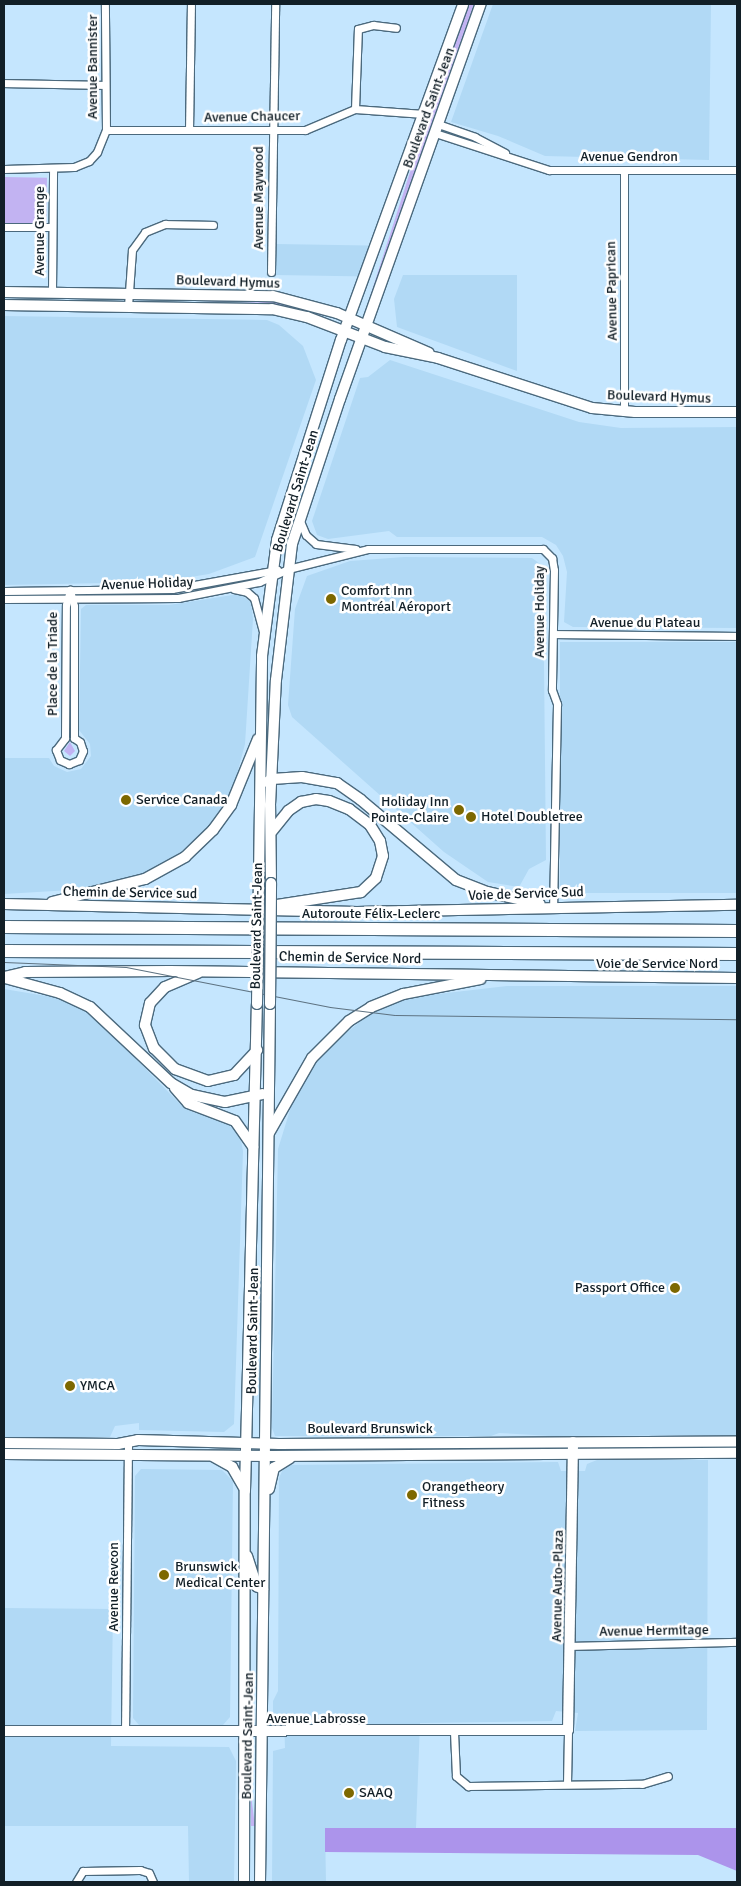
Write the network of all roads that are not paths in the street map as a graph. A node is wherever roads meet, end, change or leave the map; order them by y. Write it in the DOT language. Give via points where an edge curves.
graph roads {
  1 [pos="105,4"];
  2 [pos="190,4"];
  3 [pos="275,4"];
  4 [pos="463,4"];
  5 [pos="481,4"];
  6 [pos="396,28"];
  7 [pos="4,83"];
  8 [pos="104,85"];
  9 [pos="355,109"];
  10 [pos="424,114"];
  11 [pos="437,129"];
  12 [pos="106,130"];
  13 [pos="189,130"];
  14 [pos="272,131"];
  15 [pos="4,169"];
  16 [pos="53,170"];
  17 [pos="624,170"];
  18 [pos="737,170"];
  19 [pos="213,225"];
  20 [pos="4,227"];
  21 [pos="52,227"];
  22 [pos="271,272"];
  23 [pos="4,292"];
  24 [pos="52,292"];
  25 [pos="129,293"];
  26 [pos="4,305"];
  27 [pos="128,306"];
  28 [pos="349,319"];
  29 [pos="366,326"];
  30 [pos="344,331"];
  31 [pos="362,338"];
  32 [pos="438,358"];
  33 [pos="624,412"];
  34 [pos="737,412"];
  35 [pos="299,519"];
  36 [pos="361,549"];
  37 [pos="288,569"];
  38 [pos="271,574"];
  39 [pos="231,589"];
  40 [pos="70,590"];
  41 [pos="4,591"];
  42 [pos="4,599"];
  43 [pos="70,599"];
  44 [pos="264,634"];
  45 [pos="554,634"];
  46 [pos="737,636"];
  47 [pos="260,734"];
  48 [pos="272,779"];
  49 [pos="260,787"];
  50 [pos="272,831"];
  51 [pos="4,904"];
  52 [pos="44,904"];
  53 [pos="737,904"];
  54 [pos="554,906"];
  55 [pos="256,908"];
  56 [pos="4,927"];
  57 [pos="737,931"];
  58 [pos="4,951"];
  59 [pos="737,954"];
  60 [pos="203,971"];
  61 [pos="494,976"];
  62 [pos="4,977"];
  63 [pos="576,977"];
  64 [pos="737,978"];
  65 [pos="257,1050"];
  66 [pos="171,1083"];
  67 [pos="269,1091"];
  68 [pos="256,1096"];
  69 [pos="269,1133"];
  70 [pos="253,1147"];
  71 [pos="128,1442"];
  72 [pos="246,1442"];
  73 [pos="573,1442"];
  74 [pos="737,1442"];
  75 [pos="4,1443"];
  76 [pos="265,1443"];
  77 [pos="737,1453"];
  78 [pos="4,1454"];
  79 [pos="573,1454"];
  80 [pos="128,1455"];
  81 [pos="211,1456"];
  82 [pos="246,1456"];
  83 [pos="265,1456"];
  84 [pos="295,1456"];
  85 [pos="245,1491"];
  86 [pos="264,1515"];
  87 [pos="245,1550"];
  88 [pos="263,1589"];
  89 [pos="737,1642"];
  90 [pos="571,1646"];
  91 [pos="568,1730"];
  92 [pos="4,1731"];
  93 [pos="125,1732"];
  94 [pos="454,1732"];
  95 [pos="244,1733"];
  96 [pos="262,1733"];
  97 [pos="668,1776"];
  98 [pos="568,1784"];
  99 [pos="76,1882"];
  100 [pos="153,1882"];
  101 [pos="244,1882"];
  102 [pos="260,1882"];
  1 -- 8 [label="street, Avenue Bannister"];
  2 -- 13 [label="street"];
  3 -- 14 [label="street, Avenue Maywood"];
  4 -- 10 [label="main road, Boulevard Saint-Jean"];
  5 -- 11 [label="main road, Boulevard Saint-Jean"];
  6 -- 9 [label="street" via="373,25 358,29"];
  7 -- 8 [label="street"];
  8 -- 12 [label="street, Avenue Bannister"];
  9 -- 10 [label="street, Avenue Chaucer"];
  9 -- 14 [label="street, Avenue Chaucer" via="305,130"];
  10 -- 28 [label="main road, Boulevard Saint-Jean"];
  11 -- 17 [label="street, Avenue Gendron" via="549,170"];
  11 -- 29 [label="main road, Boulevard Saint-Jean"];
  12 -- 13 [label="street, Avenue Chaucer"];
  12 -- 16 [label="street" via="97,152 89,160 74,167"];
  13 -- 14 [label="street, Avenue Chaucer"];
  14 -- 22 [label="street, Avenue Maywood"];
  15 -- 16 [label="street"];
  16 -- 21 [label="street, Avenue Grange"];
  17 -- 18 [label="street, Avenue Gendron"];
  17 -- 33 [label="street, Avenue Paprican"];
  19 -- 25 [label="street" via="164,224 145,232 132,250"];
  20 -- 21 [label="street"];
  21 -- 24 [label="street, Avenue Grange"];
  23 -- 24 [label="main road, Boulevard Hymus"];
  24 -- 25 [label="main road, Boulevard Hymus"];
  25 -- 27 [label="street"];
  25 -- 28 [label="main road, Boulevard Hymus" via="273,296 311,304"];
  26 -- 27 [label="main road, Boulevard Hymus"];
  27 -- 30 [label="main road, Boulevard Hymus" via="263,308 297,314"];
  28 -- 29 [label="main road, Boulevard Hymus"];
  28 -- 30 [label="main road, Boulevard Saint-Jean"];
  29 -- 31 [label="main road, Boulevard Saint-Jean"];
  29 -- 32 [label="main road, Boulevard Hymus"];
  30 -- 31 [label="main road, Boulevard Hymus"];
  30 -- 38 [label="main road, Boulevard Saint-Jean" via="288,498"];
  31 -- 32 [label="main road, Boulevard Hymus" via="402,352"];
  31 -- 35 [label="main road, Boulevard Saint-Jean"];
  32 -- 33 [label="main road, Boulevard Hymus" via="583,406"];
  33 -- 34 [label="main road, Boulevard Hymus"];
  35 -- 36 [label="street" via="306,535 316,544"];
  35 -- 37 [label="main road, Boulevard Saint-Jean"];
  36 -- 37 [label="street, Avenue Holiday"];
  36 -- 45 [label="street, Avenue Holiday" via="544,549 554,565"];
  37 -- 38 [label="street, Avenue Holiday"];
  37 -- 48 [label="main road, Boulevard Saint-Jean" via="278,643"];
  38 -- 39 [label="street, Avenue Holiday"];
  38 -- 40 [label="street, Avenue Holiday" via="172,589"];
  38 -- 44 [label="main road, Boulevard Saint-Jean"];
  39 -- 43 [label="street, Avenue Holiday" via="167,599"];
  39 -- 44 [label="street" via="247,592 254,598"];
  40 -- 41 [label="street, Avenue Holiday"];
  40 -- 43 [label="street, Place de la Triade"];
  42 -- 43 [label="street, Avenue Holiday"];
  43 -- 43 [label="street, Place de la Triade" via="65,738 58,744 56,752 61,761 69,764 77,762 83,754 81,744 74,738"];
  44 -- 47 [label="main road, Boulevard Saint-Jean"];
  45 -- 46 [label="street, Avenue du Plateau"];
  45 -- 54 [label="street, Avenue Holiday" via="552,690 557,704"];
  47 -- 49 [label="main road, Boulevard Saint-Jean"];
  47 -- 52 [label="main road" via="231,805 214,830 185,857 146,880"];
  48 -- 49 [label="main road"];
  48 -- 50 [label="main road, Boulevard Saint-Jean"];
  48 -- 54 [label="main road" via="311,778 337,783 456,880 497,895"];
  49 -- 65 [label="main road, Boulevard Saint-Jean, bridge"];
  50 -- 55 [label="main road" via="288,811 301,802 329,801 349,809 370,825 380,841 383,862 373,883 355,895"];
  50 -- 67 [label="main road, Boulevard Saint-Jean, bridge"];
  51 -- 52 [label="main road, Chemin de Service sud"];
  52 -- 55 [label="main road, Chemin de Service sud"];
  53 -- 54 [label="main road, Voie de Service Sud"];
  54 -- 55 [label="main road, Voie de Service Sud" via="405,912"];
  56 -- 57 [label="highway, Autoroute Félix-Leclerc"];
  58 -- 59 [label="highway"];
  60 -- 61 [label="main road, Chemin de Service Nord"];
  60 -- 62 [label="main road, Chemin de Service Nord" via="24,972"];
  60 -- 65 [label="main road" via="165,987 150,1003 146,1025 154,1048 175,1069 208,1081 234,1074"];
  61 -- 63 [label="main road, Chemin de Service Nord"];
  61 -- 69 [label="main road" via="404,994 360,1014 312,1058"];
  62 -- 66 [label="main road" via="60,992 90,1007"];
  63 -- 64 [label="main road, Voie de Service Nord"];
  65 -- 68 [label="main road, Boulevard Saint-Jean"];
  66 -- 68 [label="main road" via="192,1095 218,1102"];
  66 -- 70 [label="main road" via="188,1104 235,1121"];
  67 -- 68 [label="main road"];
  67 -- 69 [label="main road, Boulevard Saint-Jean"];
  68 -- 70 [label="main road, Boulevard Saint-Jean"];
  69 -- 76 [label="main road, Boulevard Saint-Jean"];
  70 -- 72 [label="main road, Boulevard Saint-Jean"];
  71 -- 72 [label="main road, Boulevard Brunswick"];
  71 -- 75 [label="main road, Boulevard Brunswick"];
  71 -- 80 [label="street, Avenue Revcon"];
  72 -- 76 [label="main road, Boulevard Brunswick"];
  72 -- 82 [label="main road, Boulevard Saint-Jean"];
  73 -- 74 [label="main road, Boulevard Brunswick"];
  73 -- 76 [label="main road, Boulevard Brunswick"];
  73 -- 79 [label="main road, Avenue Auto-Plaza"];
  76 -- 83 [label="main road, Boulevard Saint-Jean"];
  77 -- 79 [label="main road, Boulevard Brunswick"];
  78 -- 80 [label="main road, Boulevard Brunswick"];
  79 -- 84 [label="main road, Boulevard Brunswick"];
  79 -- 90 [label="main road, Avenue Auto-Plaza"];
  80 -- 81 [label="main road, Boulevard Brunswick"];
  80 -- 93 [label="street, Avenue Revcon"];
  81 -- 82 [label="main road, Boulevard Brunswick"];
  81 -- 85 [label="main road" via="232,1466"];
  82 -- 83 [label="main road, Boulevard Brunswick"];
  82 -- 85 [label="main road, Boulevard Saint-Jean"];
  83 -- 84 [label="main road, Boulevard Brunswick"];
  83 -- 86 [label="main road, Boulevard Saint-Jean"];
  84 -- 86 [label="main road" via="282,1461 273,1470"];
  85 -- 87 [label="main road, Boulevard Saint-Jean"];
  86 -- 88 [label="main road, Boulevard Saint-Jean"];
  87 -- 88 [label="main road" via="257,1586"];
  87 -- 95 [label="main road, Boulevard Saint-Jean"];
  88 -- 96 [label="main road, Boulevard Saint-Jean"];
  89 -- 90 [label="street, Avenue Hermitage"];
  90 -- 91 [label="main road, Avenue Auto-Plaza"];
  91 -- 94 [label="main road, Avenue Labrosse"];
  91 -- 98 [label="street"];
  92 -- 93 [label="main road, Avenue Labrosse"];
  93 -- 95 [label="main road, Avenue Labrosse"];
  94 -- 96 [label="main road, Avenue Labrosse"];
  94 -- 98 [label="street" via="455,1774 461,1784"];
  95 -- 96 [label="main road, Avenue Labrosse"];
  95 -- 101 [label="main road, Boulevard Saint-Jean"];
  96 -- 102 [label="main road, Boulevard Saint-Jean"];
  97 -- 98 [label="street" via="642,1784"];
  99 -- 100 [label="street" via="83,1871 140,1870 149,1873"];
}
